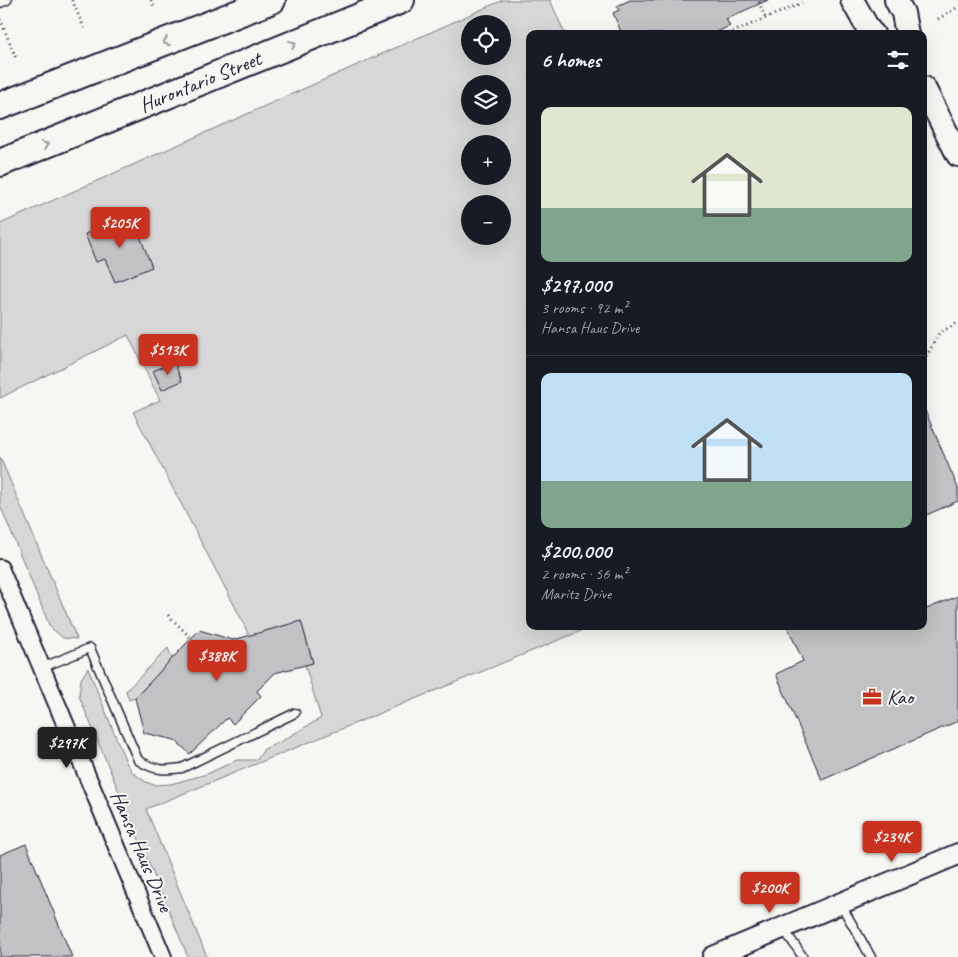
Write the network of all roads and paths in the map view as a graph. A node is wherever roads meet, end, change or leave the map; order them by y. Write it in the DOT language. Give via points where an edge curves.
graph roads {
  1 [pos="7,0"];
  2 [pos="72,0"];
  3 [pos="151,0"];
  4 [pos="272,0"];
  5 [pos="401,0"];
  6 [pos="852,0"];
  7 [pos="896,0"];
  8 [pos="759,2"];
  9 [pos="0,3"];
  10 [pos="802,3"];
  11 [pos="154,7"];
  12 [pos="958,7"];
  13 [pos="765,18"];
  14 [pos="0,19"];
  15 [pos="938,19"];
  16 [pos="85,30"];
  17 [pos="737,30"];
  18 [pos="869,30"];
  19 [pos="906,30"];
  20 [pos="16,58"];
  21 [pos="927,94"];
  22 [pos="0,106"];
  23 [pos="958,155"];
  24 [pos="0,163"];
  25 [pos="958,322"];
  26 [pos="927,355"];
  27 [pos="0,568"];
  28 [pos="168,615"];
  29 [pos="191,638"];
  30 [pos="41,668"];
  31 [pos="295,713"];
  32 [pos="958,854"];
  33 [pos="840,904"];
  34 [pos="783,928"];
  35 [pos="163,957"];
  36 [pos="713,957"];
  37 [pos="803,957"];
  38 [pos="871,957"];
  1 -- 9 [label="lane"];
  2 -- 16 [label="path"];
  3 -- 11 [label="path"];
  4 -- 22 [label="main road, one-way"];
  24 -- 5 [label="main road, Hurontario Street, one-way"];
  6 -- 18 [label="main road"];
  7 -- 19 [label="main road"];
  8 -- 13 [label="path"];
  10 -- 13 [label="path"];
  12 -- 15 [label="path"];
  13 -- 17 [label="path"];
  14 -- 20 [label="path"];
  21 -- 23 [label="main road"];
  25 -- 26 [label="path" via="939,333"];
  27 -- 30 [label="street, Hansa Haus Drive"];
  28 -- 29 [label="path"];
  30 -- 31 [label="lane" via="90,648 138,760 150,768 182,768"];
  30 -- 35 [label="street, Hansa Haus Drive"];
  32 -- 33 [label="street"];
  33 -- 34 [label="street"];
  33 -- 38 [label="lane"];
  34 -- 36 [label="street"];
  34 -- 37 [label="lane"];
}
